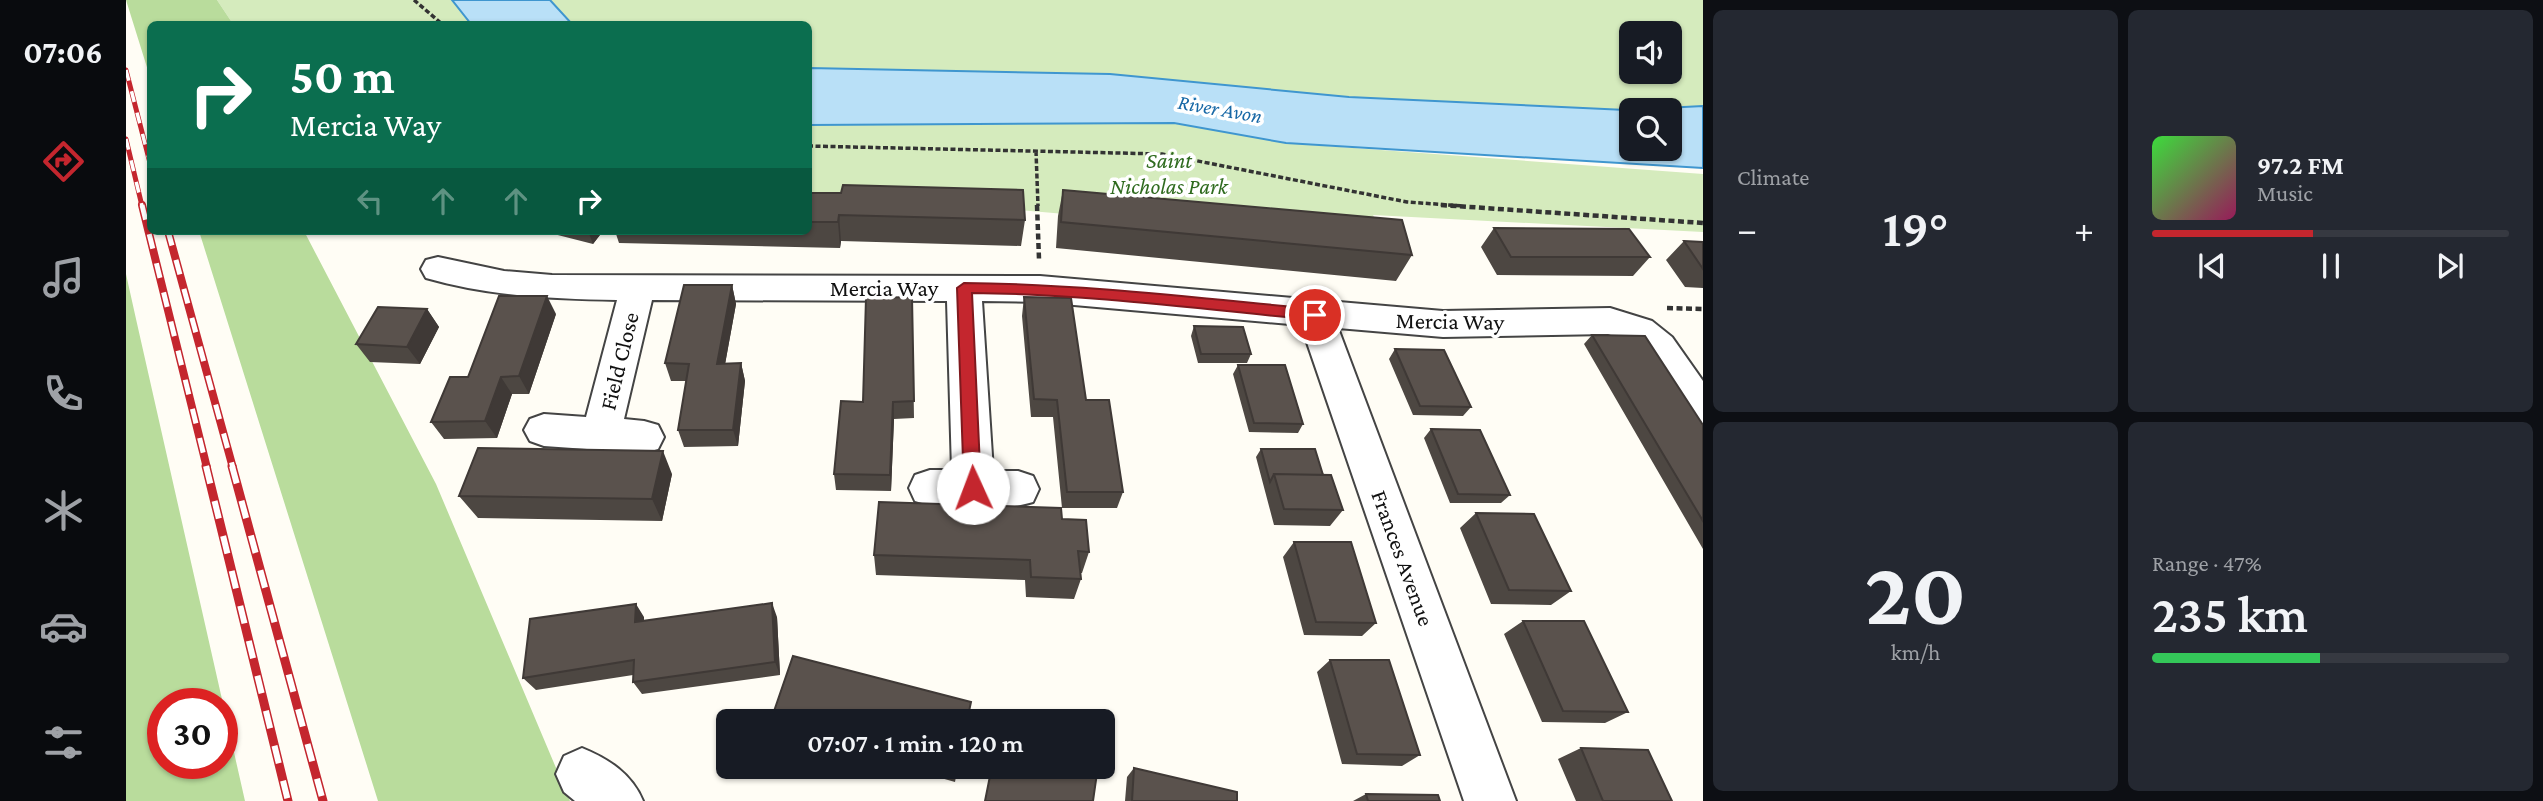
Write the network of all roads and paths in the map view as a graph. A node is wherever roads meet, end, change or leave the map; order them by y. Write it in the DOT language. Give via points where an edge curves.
graph roads {
  1 [pos="414,0"];
  2 [pos="438,21"];
  3 [pos="812,146"];
  4 [pos="1036,151"];
  5 [pos="1703,223"];
  6 [pos="1039,265"];
  7 [pos="438,269"];
  8 [pos="637,288"];
  9 [pos="964,288"];
  10 [pos="1315,315"];
  11 [pos="1703,412"];
  12 [pos="544,430"];
  13 [pos="601,434"];
  14 [pos="644,437"];
  15 [pos="930,488"];
  16 [pos="973,488"];
  17 [pos="1018,489"];
  18 [pos="1490,801"];
  1 -- 2 [label="path"];
  3 -- 4 [label="path"];
  4 -- 5 [label="path" via="1162,154 1407,202"];
  4 -- 6 [label="path"];
  7 -- 8 [label="street, Mercia Way" via="504,283"];
  8 -- 9 [label="street, Mercia Way"];
  8 -- 13 [label="street, Field Close"];
  9 -- 10 [label="street, Mercia Way" via="1062,290"];
  9 -- 16 [label="street"];
  10 -- 11 [label="street, Mercia Way" via="1443,324 1610,321 1639,331 1659,347"];
  10 -- 18 [label="street, Frances Avenue"];
  12 -- 13 [label="street, Field Close"];
  13 -- 14 [label="street, Field Close"];
  15 -- 16 [label="street"];
  16 -- 17 [label="street"];
}
